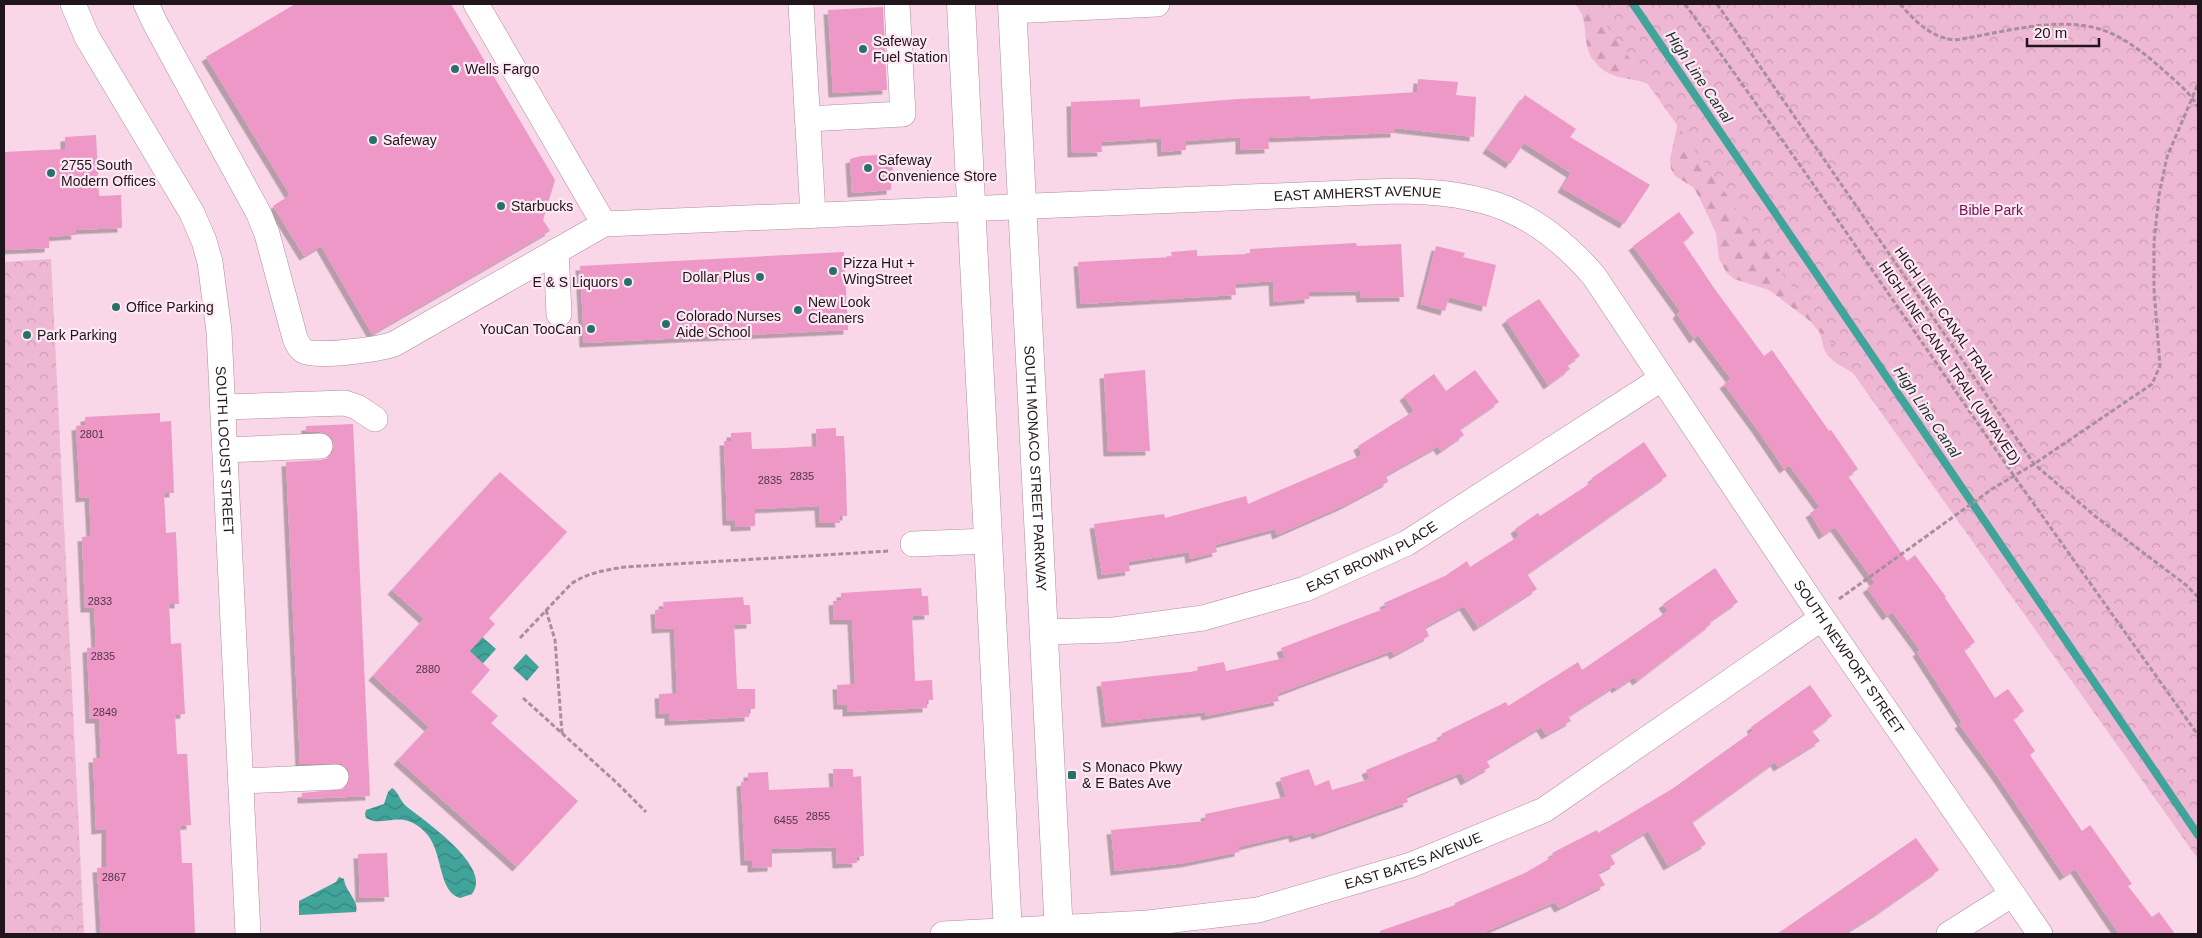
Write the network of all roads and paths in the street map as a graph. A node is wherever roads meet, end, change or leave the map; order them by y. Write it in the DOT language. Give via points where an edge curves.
graph roads {
  1 [pos="73,4"];
  2 [pos="146,4"];
  3 [pos="476,4"];
  4 [pos="801,4"];
  5 [pos="897,4"];
  6 [pos="961,4"];
  7 [pos="1157,4"];
  8 [pos="1684,4"];
  9 [pos="1717,4"];
  10 [pos="1900,4"];
  11 [pos="1012,7"];
  12 [pos="2198,84"];
  13 [pos="2192,96"];
  14 [pos="2198,106"];
  15 [pos="808,119"];
  16 [pos="1022,206"];
  17 [pos="971,208"];
  18 [pos="813,215"];
  19 [pos="604,224"];
  20 [pos="556,252"];
  21 [pos="560,314"];
  22 [pos="1662,379"];
  23 [pos="223,407"];
  24 [pos="375,419"];
  25 [pos="313,439"];
  26 [pos="225,444"];
  27 [pos="2034,464"];
  28 [pos="2014,476"];
  29 [pos="988,541"];
  30 [pos="913,544"];
  31 [pos="2198,598"];
  32 [pos="546,610"];
  33 [pos="1822,618"];
  34 [pos="1043,632"];
  35 [pos="520,638"];
  36 [pos="523,698"];
  37 [pos="562,733"];
  38 [pos="2198,734"];
  39 [pos="329,784"];
  40 [pos="241,788"];
  41 [pos="646,812"];
  42 [pos="2011,895"];
  43 [pos="1059,931"];
  44 [pos="1007,933"];
  45 [pos="248,934"];
  46 [pos="943,934"];
  47 [pos="1949,934"];
  48 [pos="2040,934"];
  1 -- 23 [label="street, SOUTH LOCUST STREET" via="84,32 192,213 204,240 216,300"];
  2 -- 20 [label="street" via="259,214 294,338 304,351 384,348"];
  3 -- 19 [label="street"];
  4 -- 15 [label="street"];
  5 -- 15 [label="street" via="903,114"];
  6 -- 17 [label="main road"];
  7 -- 11 [label="street"];
  8 -- 28 [label="path, HIGH LINE CANAL TRAIL (UNPAVED)" via="1814,184"];
  9 -- 27 [label="path, HIGH LINE CANAL TRAIL"];
  10 -- 13 [label="path" via="1927,31 1955,40 2046,25 2103,30 2126,41"];
  11 -- 16 [label="main road, SOUTH MONACO STREET PARKWAY"];
  12 -- 13 [label="path"];
  13 -- 14 [label="path"];
  13 -- 27 [label="path" via="2167,157 2159,195 2154,289 2160,366 2152,384"];
  15 -- 18 [label="street"];
  16 -- 17 [label="street, EAST AMHERST AVENUE"];
  16 -- 22 [label="street, EAST AMHERST AVENUE" via="1395,191 1435,191 1473,197 1544,228 1572,250 1594,276"];
  16 -- 34 [label="main road, SOUTH MONACO STREET PARKWAY"];
  17 -- 18 [label="street, EAST AMHERST AVENUE"];
  17 -- 29 [label="main road"];
  18 -- 19 [label="street, EAST AMHERST AVENUE"];
  19 -- 20 [label="street"];
  20 -- 21 [label="street"];
  22 -- 33 [label="street, SOUTH NEWPORT STREET"];
  22 -- 34 [label="street, EAST BROWN PLACE" via="1407,543 1306,589 1203,618 1114,630"];
  23 -- 24 [label="street" via="342,403 357,407"];
  23 -- 26 [label="street, SOUTH LOCUST STREET"];
  25 -- 26 [label="street"];
  26 -- 40 [label="street, SOUTH LOCUST STREET"];
  27 -- 28 [label="path"];
  27 -- 31 [label="path, HIGH LINE CANAL TRAIL"];
  28 -- 33 [label="path" via="1843,594"];
  28 -- 38 [label="path, HIGH LINE CANAL TRAIL (UNPAVED)"];
  29 -- 30 [label="street"];
  29 -- 44 [label="main road"];
  30 -- 32 [label="path" via="876,553 612,569 579,578"];
  32 -- 35 [label="path"];
  32 -- 37 [label="path" via="556,640"];
  33 -- 42 [label="street, SOUTH NEWPORT STREET"];
  33 -- 43 [label="street, EAST BATES AVENUE" via="1544,810 1411,865 1258,910"];
  34 -- 43 [label="main road, SOUTH MONACO STREET PARKWAY"];
  36 -- 37 [label="path"];
  37 -- 41 [label="path"];
  39 -- 40 [label="street"];
  40 -- 45 [label="street, SOUTH LOCUST STREET"];
  42 -- 47 [label="street"];
  42 -- 48 [label="street, SOUTH NEWPORT STREET"];
  43 -- 44 [label="street, EAST BATES AVENUE"];
  44 -- 46 [label="street, EAST BATES AVENUE"];
}
